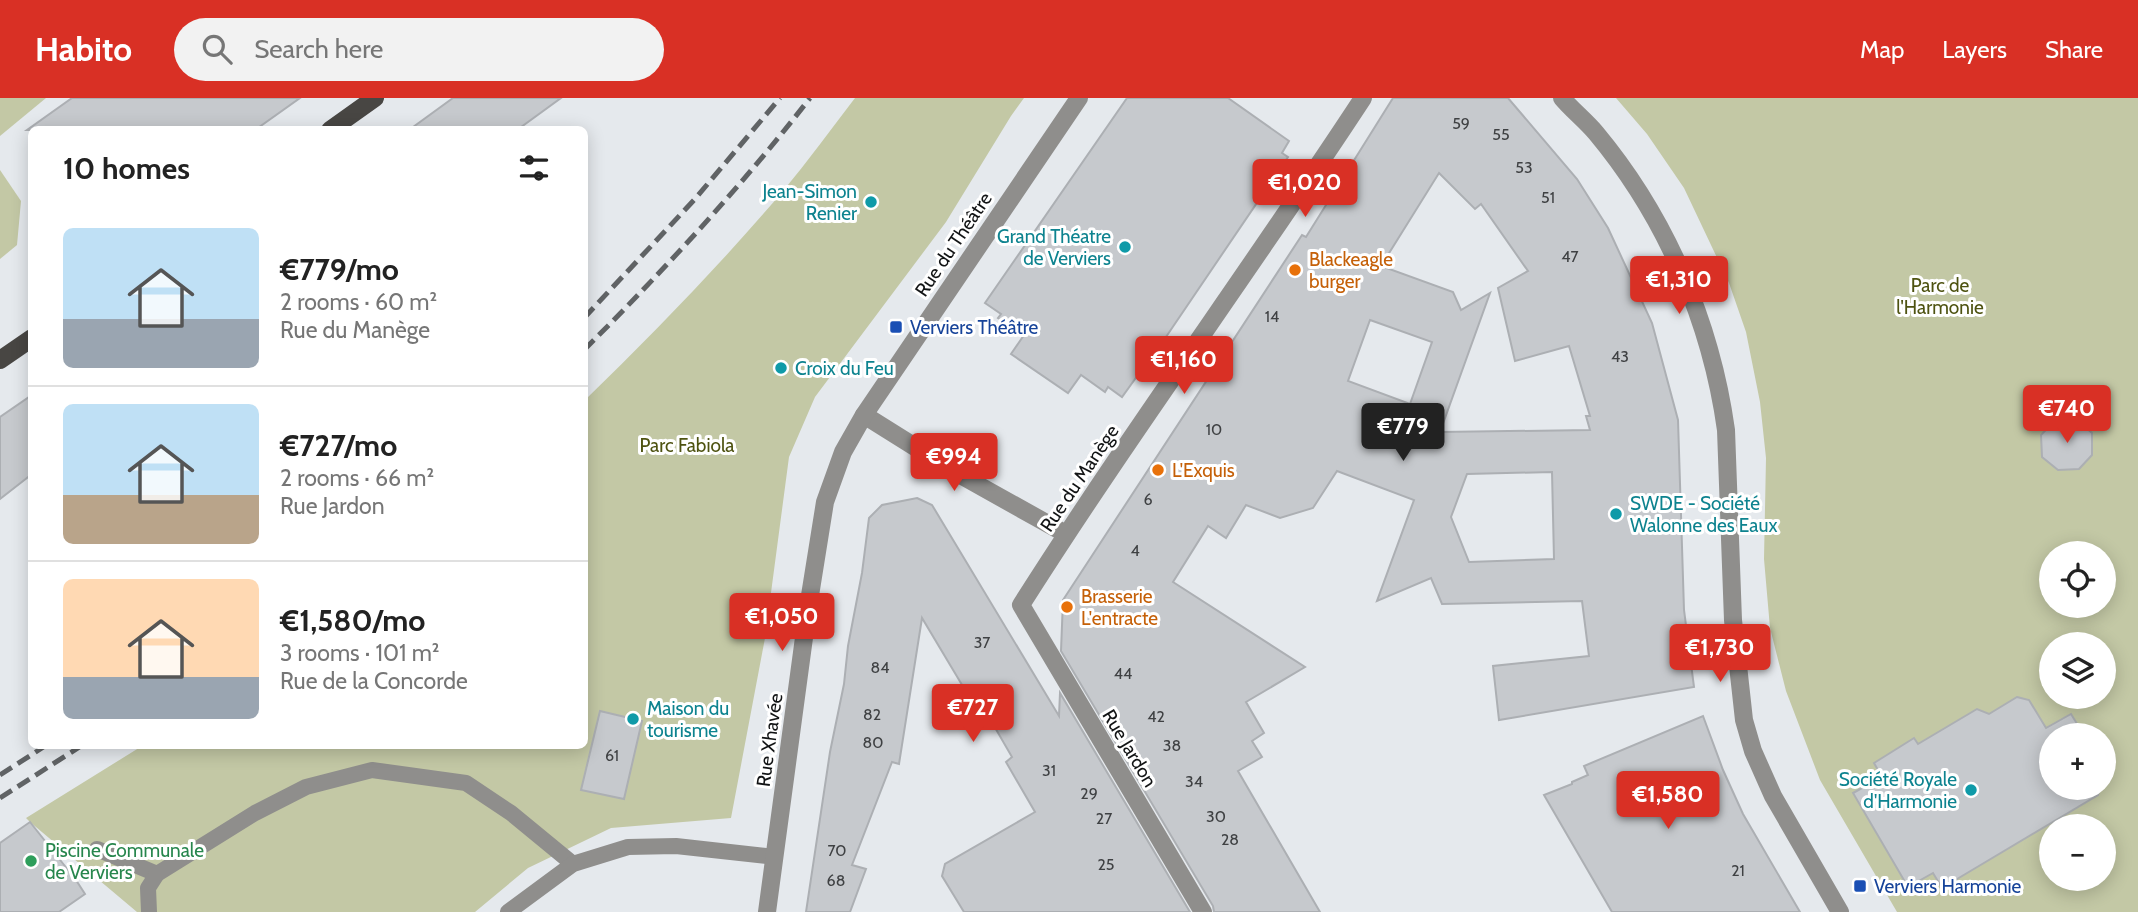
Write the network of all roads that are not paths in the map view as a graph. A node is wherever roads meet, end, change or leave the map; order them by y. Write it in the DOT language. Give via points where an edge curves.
graph roads {
  1 [pos="375,98"];
  2 [pos="1079,98"];
  3 [pos="1363,98"];
  4 [pos="1562,98"];
  5 [pos="336,126"];
  6 [pos="28,341"];
  7 [pos="0,360"];
  8 [pos="864,415"];
  9 [pos="1066,534"];
  10 [pos="1021,605"];
  11 [pos="97,849"];
  12 [pos="775,857"];
  13 [pos="573,864"];
  14 [pos="157,874"];
  15 [pos="149,912"];
  16 [pos="508,912"];
  17 [pos="767,912"];
  18 [pos="1203,912"];
  19 [pos="1840,912"];
  1 -- 5 [label="main road"];
  2 -- 8 [label="street, Rue du Théâtre"];
  3 -- 9 [label="street, Rue du Manège"];
  4 -- 19 [label="street" via="1597,134 1644,200 1689,286 1704,328 1726,430 1733,620 1744,720 1773,796"];
  6 -- 7 [label="main road"];
  8 -- 9 [label="street"];
  8 -- 12 [label="street, Rue Xhavée" via="825,502"];
  9 -- 10 [label="street, Rue du Manège"];
  10 -- 18 [label="street, Rue Jardon"];
  11 -- 14 [label="lane"];
  12 -- 13 [label="lane" via="676,846 628,847"];
  12 -- 17 [label="street, Rue Xhavée"];
  13 -- 14 [label="lane" via="466,783 372,770 306,787"];
  13 -- 16 [label="lane"];
  14 -- 15 [label="lane" via="148,888"];
}
